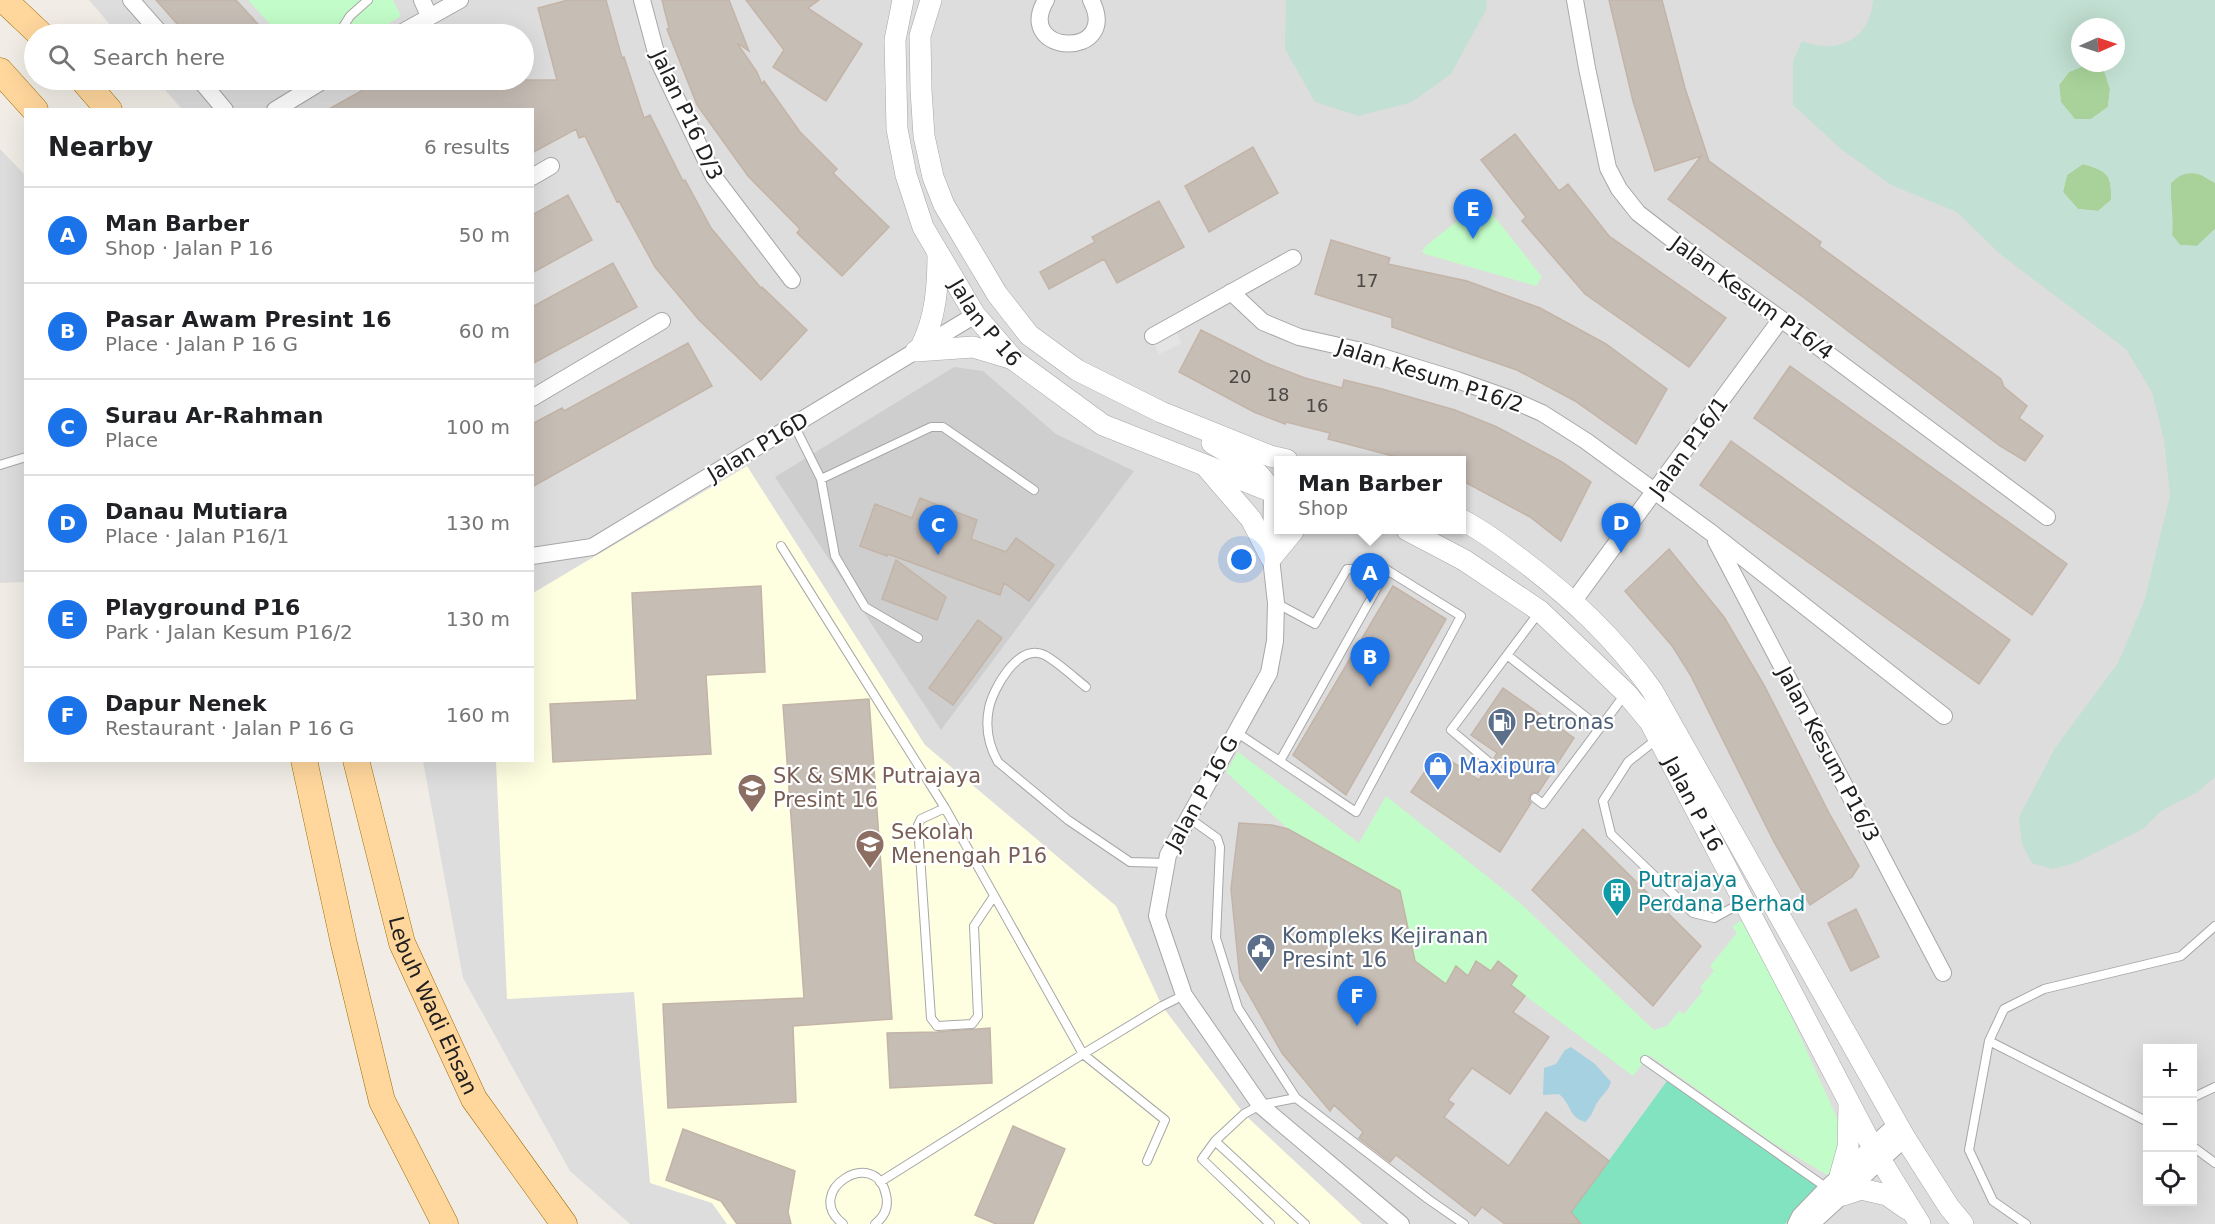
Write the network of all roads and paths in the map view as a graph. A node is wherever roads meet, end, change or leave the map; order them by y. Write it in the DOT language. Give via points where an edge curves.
graph roads {
  1 [pos="4,0"];
  2 [pos="131,0"];
  3 [pos="368,0"];
  4 [pos="422,0"];
  5 [pos="460,0"];
  6 [pos="642,0"];
  7 [pos="903,0"];
  8 [pos="931,0"];
  9 [pos="1046,0"];
  10 [pos="1091,0"];
  11 [pos="1575,0"];
  12 [pos="429,16"];
  13 [pos="29,24"];
  14 [pos="152,24"];
  15 [pos="345,24"];
  16 [pos="416,24"];
  17 [pos="0,71"];
  18 [pos="92,90"];
  19 [pos="208,90"];
  20 [pos="308,90"];
  21 [pos="33,108"];
  22 [pos="107,108"];
  23 [pos="223,108"];
  24 [pos="278,108"];
  25 [pos="551,166"];
  26 [pos="534,176"];
  27 [pos="938,253"];
  28 [pos="973,253"];
  29 [pos="1293,258"];
  30 [pos="792,280"];
  31 [pos="1231,292"];
  32 [pos="975,315"];
  33 [pos="1781,319"];
  34 [pos="662,321"];
  35 [pos="1029,335"];
  36 [pos="1153,336"];
  37 [pos="918,349"];
  38 [pos="1014,360"];
  39 [pos="534,397"];
  40 [pos="1161,412"];
  41 [pos="794,425"];
  42 [pos="1274,457"];
  43 [pos="24,458"];
  44 [pos="0,465"];
  45 [pos="1206,466"];
  46 [pos="821,479"];
  47 [pos="1034,490"];
  48 [pos="1274,490"];
  49 [pos="1274,491"];
  50 [pos="1656,492"];
  51 [pos="2047,517"];
  52 [pos="1274,518"];
  53 [pos="1466,522"];
  54 [pos="1291,534"];
  55 [pos="1415,534"];
  56 [pos="1713,534"];
  57 [pos="781,546"];
  58 [pos="534,556"];
  59 [pos="1271,558"];
  60 [pos="1387,570"];
  61 [pos="1573,602"];
  62 [pos="1276,603"];
  63 [pos="1540,611"];
  64 [pos="918,638"];
  65 [pos="1507,656"];
  66 [pos="1086,687"];
  67 [pos="1626,693"];
  68 [pos="1944,716"];
  69 [pos="1600,728"];
  70 [pos="1236,732"];
  71 [pos="1658,738"];
  72 [pos="1280,761"];
  73 [pos="304,762"];
  74 [pos="356,762"];
  75 [pos="1490,763"];
  76 [pos="1535,798"];
  77 [pos="945,808"];
  78 [pos="1189,818"];
  79 [pos="1166,863"];
  80 [pos="994,896"];
  81 [pos="1744,902"];
  82 [pos="2215,927"];
  83 [pos="1943,973"];
  84 [pos="1184,995"];
  85 [pos="1989,1041"];
  86 [pos="1083,1054"];
  87 [pos="1646,1060"];
  88 [pos="2215,1087"];
  89 [pos="2197,1096"];
  90 [pos="1296,1098"];
  91 [pos="1849,1101"];
  92 [pos="1260,1104"];
  93 [pos="2143,1120"];
  94 [pos="1901,1131"];
  95 [pos="1215,1141"];
  96 [pos="2197,1149"];
  97 [pos="1876,1153"];
  98 [pos="1147,1161"];
  99 [pos="2215,1163"];
  100 [pos="880,1182"];
  101 [pos="1837,1186"];
  102 [pos="1915,1217"];
  103 [pos="446,1224"];
  104 [pos="564,1224"];
  105 [pos="843,1224"];
  106 [pos="875,1224"];
  107 [pos="1270,1224"];
  108 [pos="1305,1224"];
  109 [pos="1401,1224"];
  110 [pos="1464,1224"];
  111 [pos="1796,1224"];
  112 [pos="1811,1224"];
  113 [pos="1963,1224"];
  114 [pos="2026,1224"];
  1 -- 13 [label="main road"];
  2 -- 14 [label="street"];
  3 -- 15 [label="lane"];
  4 -- 12 [label="street"];
  5 -- 12 [label="street"];
  6 -- 30 [label="street, Jalan P16 D/3" via="658,60 714,177"];
  7 -- 27 [label="street, Jalan P 16" via="895,40 897,129 906,175 923,227"];
  8 -- 28 [label="street, Jalan P 16" via="920,36 924,136 944,205"];
  9 -- 10 [label="street" via="1040,18 1047,35 1071,45 1080,43 1094,29 1096,9"];
  11 -- 33 [label="street, Jalan Kesum P16/4" via="1608,168 1619,189 1638,213"];
  12 -- 16 [label="street"];
  17 -- 21 [label="main road"];
  18 -- 22 [label="main road"];
  19 -- 23 [label="street"];
  20 -- 24 [label="street"];
  25 -- 26 [label="street"];
  27 -- 32 [label="street, Jalan P 16"];
  27 -- 37 [label="street" via="932,321"];
  28 -- 32 [label="street" via="980,292"];
  28 -- 35 [label="street, Jalan P 16" via="997,294"];
  29 -- 31 [label="street"];
  31 -- 36 [label="street"];
  31 -- 50 [label="street, Jalan Kesum P16/2" via="1263,322 1299,337 1366,352 1457,380 1542,413"];
  32 -- 35 [label="street"];
  32 -- 37 [label="street, Jalan P16D"];
  32 -- 38 [label="street, Jalan P 16"];
  33 -- 50 [label="street, Jalan P16/1"];
  33 -- 51 [label="street, Jalan Kesum P16/4"];
  34 -- 39 [label="street"];
  35 -- 40 [label="street, Jalan P 16" via="1077,370"];
  37 -- 38 [label="street" via="973,347"];
  37 -- 41 [label="street, Jalan P16D"];
  38 -- 45 [label="street, Jalan P 16" via="1104,425"];
  40 -- 42 [label="street, Jalan P 16"];
  40 -- 48 [label="street" via="1255,470"];
  41 -- 46 [label="lane"];
  41 -- 58 [label="street, Jalan P16D" via="592,547"];
  43 -- 44 [label="lane"];
  45 -- 49 [label="street, Jalan P 16"];
  45 -- 59 [label="street" via="1251,519"];
  46 -- 47 [label="lane" via="932,427 944,428"];
  46 -- 64 [label="lane" via="835,556 865,607"];
  50 -- 56 [label="street, Jalan Kesum P16/3"];
  50 -- 61 [label="street, Jalan P16/1"];
  52 -- 59 [label="street, Jalan P 16 G"];
  53 -- 61 [label="street, Jalan P 16" via="1479,528"];
  54 -- 59 [label="street"];
  55 -- 63 [label="street, Jalan P 16" via="1464,560"];
  56 -- 68 [label="street, Jalan Kesum P16/3"];
  56 -- 83 [label="street, Jalan Kesum P16/3"];
  57 -- 77 [label="lane"];
  59 -- 62 [label="street, Jalan P 16 G"];
  60 -- 62 [label="lane" via="1347,569 1315,624"];
  60 -- 72 [label="lane"];
  60 -- 72 [label="lane" via="1461,616 1356,812"];
  61 -- 94 [label="street, Jalan P 16" via="1630,659 1652,690"];
  62 -- 70 [label="street, Jalan P 16 G" via="1269,673"];
  63 -- 65 [label="lane"];
  63 -- 67 [label="street, Jalan P 16"];
  65 -- 69 [label="lane"];
  65 -- 75 [label="lane" via="1451,730"];
  66 -- 79 [label="lane" via="1042,654 1020,658 1001,677 989,708 987,729 992,749 998,762 1068,820 1130,862"];
  67 -- 69 [label="lane"];
  67 -- 71 [label="street, Jalan P 16"];
  69 -- 76 [label="lane" via="1543,804"];
  70 -- 72 [label="lane"];
  70 -- 78 [label="street, Jalan P 16 G"];
  71 -- 81 [label="street, Jalan P 16"];
  71 -- 81 [label="lane" via="1628,762 1603,801 1611,834 1693,913 1714,918"];
  73 -- 103 [label="main road" via="382,1101"];
  74 -- 104 [label="main road, Lebuh Wadi Ehsan" via="402,944 474,1099"];
  77 -- 80 [label="lane"];
  77 -- 80 [label="lane" via="921,819 918,825 931,1018 937,1026 972,1024 978,1016 974,926"];
  78 -- 79 [label="street, Jalan P 16 G"];
  78 -- 90 [label="lane" via="1217,838 1220,848 1216,938 1238,1008"];
  79 -- 84 [label="street, Jalan P 16 G" via="1157,916"];
  80 -- 86 [label="lane"];
  81 -- 91 [label="street, Jalan P 16"];
  82 -- 85 [label="lane" via="2181,956 2044,989 2004,1008"];
  84 -- 86 [label="lane"];
  84 -- 92 [label="street, Jalan P 16 G"];
  85 -- 93 [label="lane"];
  85 -- 114 [label="lane" via="1969,1150 1993,1201"];
  86 -- 98 [label="lane" via="1165,1120"];
  86 -- 100 [label="lane"];
  87 -- 101 [label="lane"];
  88 -- 89 [label="lane"];
  90 -- 92 [label="lane"];
  90 -- 110 [label="lane"];
  91 -- 97 [label="street, Jalan P 16"];
  91 -- 101 [label="street" via="1848,1147"];
  92 -- 95 [label="lane"];
  92 -- 109 [label="street, Jalan P 16 G"];
  94 -- 97 [label="street"];
  94 -- 113 [label="street, Jalan P 16"];
  95 -- 107 [label="lane" via="1202,1159"];
  95 -- 108 [label="lane"];
  96 -- 99 [label="lane"];
  97 -- 101 [label="street"];
  97 -- 102 [label="street, Jalan P 16"];
  100 -- 105 [label="lane" via="873,1176 856,1173 840,1180 831,1204"];
  100 -- 106 [label="lane" via="887,1207"];
  101 -- 102 [label="street" via="1887,1195"];
  101 -- 111 [label="street" via="1800,1216"];
  101 -- 112 [label="street"];
}
